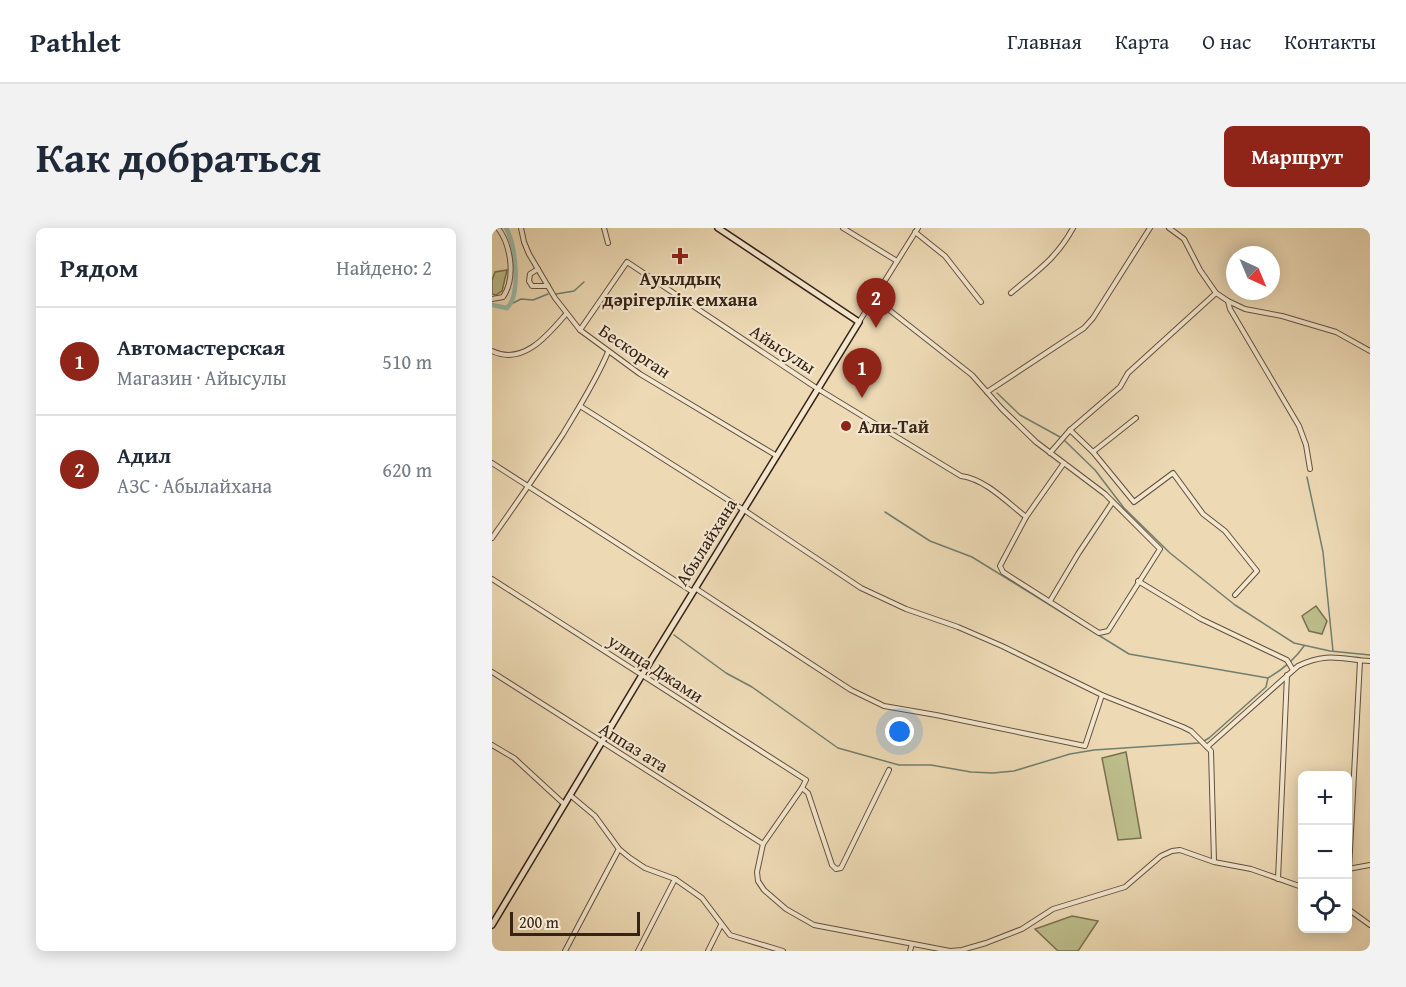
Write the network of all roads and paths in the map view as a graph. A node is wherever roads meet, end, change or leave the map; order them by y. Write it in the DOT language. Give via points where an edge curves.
graph roads {
  1 [pos="498,228"];
  2 [pos="521,228"];
  3 [pos="604,228"];
  4 [pos="718,228"];
  5 [pos="843,228"];
  6 [pos="1073,228"];
  7 [pos="1150,228"];
  8 [pos="1169,228"];
  9 [pos="916,230"];
  10 [pos="608,243"];
  11 [pos="897,261"];
  12 [pos="538,269"];
  13 [pos="548,286"];
  14 [pos="1216,292"];
  15 [pos="1011,293"];
  16 [pos="874,298"];
  17 [pos="492,299"];
  18 [pos="1228,301"];
  19 [pos="981,302"];
  20 [pos="567,314"];
  21 [pos="859,322"];
  22 [pos="580,330"];
  23 [pos="492,351"];
  24 [pos="1370,351"];
  25 [pos="608,352"];
  26 [pos="818,389"];
  27 [pos="987,392"];
  28 [pos="580,406"];
  29 [pos="1136,417"];
  30 [pos="1070,430"];
  31 [pos="1093,452"];
  32 [pos="1050,453"];
  33 [pos="777,456"];
  34 [pos="1064,463"];
  35 [pos="492,464"];
  36 [pos="1310,469"];
  37 [pos="529,486"];
  38 [pos="1112,503"];
  39 [pos="744,510"];
  40 [pos="1026,517"];
  41 [pos="492,538"];
  42 [pos="492,579"];
  43 [pos="1138,582"];
  44 [pos="694,590"];
  45 [pos="1235,595"];
  46 [pos="1050,601"];
  47 [pos="1360,660"];
  48 [pos="1370,661"];
  49 [pos="1293,670"];
  50 [pos="492,672"];
  51 [pos="642,675"];
  52 [pos="1287,675"];
  53 [pos="1102,695"];
  54 [pos="601,742"];
  55 [pos="492,745"];
  56 [pos="1207,747"];
  57 [pos="889,770"];
  58 [pos="802,788"];
  59 [pos="570,795"];
  60 [pos="564,804"];
  61 [pos="1351,825"];
  62 [pos="763,844"];
  63 [pos="619,849"];
  64 [pos="1214,861"];
  65 [pos="1370,865"];
  66 [pos="1352,868"];
  67 [pos="675,879"];
  68 [pos="1278,879"];
  69 [pos="1298,885"];
  70 [pos="1352,912"];
  71 [pos="492,924"];
  72 [pos="721,925"];
  73 [pos="1370,925"];
  74 [pos="912,944"];
  75 [pos="777,950"];
  76 [pos="565,951"];
  77 [pos="638,951"];
  78 [pos="708,951"];
  79 [pos="783,951"];
  80 [pos="910,951"];
  1 -- 17 [label="street" via="506,241 511,270 503,297"];
  2 -- 12 [label="street, Бескорган"];
  3 -- 10 [label="street"];
  4 -- 21 [label="main road"];
  5 -- 11 [label="street"];
  6 -- 15 [label="street" via="1054,257"];
  7 -- 27 [label="street" via="1084,328"];
  8 -- 14 [label="street" via="1184,238"];
  9 -- 11 [label="street"];
  9 -- 19 [label="street" via="945,256"];
  11 -- 16 [label="street"];
  12 -- 13 [label="street, Бескорган"];
  12 -- 13 [label="street" via="530,274 529,281 532,286"];
  13 -- 20 [label="street, Бескорган"];
  14 -- 18 [label="street"];
  14 -- 30 [label="street" via="1128,373 1120,387"];
  16 -- 21 [label="street"];
  16 -- 27 [label="street" via="972,375"];
  18 -- 24 [label="street" via="1336,332"];
  18 -- 36 [label="street" via="1299,426"];
  20 -- 22 [label="street, Бескорган"];
  20 -- 23 [label="street" via="526,351 511,356"];
  21 -- 26 [label="main road, Абылайхана"];
  22 -- 25 [label="street, Бескорган"];
  22 -- 26 [label="street, Айысулы" via="627,262"];
  25 -- 28 [label="street"];
  25 -- 33 [label="street, Бескорган"];
  26 -- 33 [label="main road, Абылайхана"];
  26 -- 40 [label="street, Айысулы" via="961,476 970,477"];
  27 -- 32 [label="street"];
  28 -- 37 [label="street"];
  28 -- 39 [label="street"];
  29 -- 31 [label="street"];
  30 -- 31 [label="street"];
  30 -- 32 [label="street"];
  31 -- 45 [label="street" via="1134,502 1173,473 1203,514 1225,531 1257,571"];
  32 -- 34 [label="street"];
  33 -- 39 [label="main road, Абылайхана"];
  34 -- 38 [label="street"];
  34 -- 40 [label="street"];
  35 -- 37 [label="street"];
  37 -- 41 [label="street"];
  37 -- 44 [label="street"];
  38 -- 43 [label="street" via="1160,549"];
  38 -- 46 [label="street"];
  39 -- 44 [label="main road, Абылайхана"];
  39 -- 53 [label="street" via="861,588 1022,655"];
  40 -- 46 [label="street" via="1000,566 1002,572"];
  42 -- 51 [label="street, улица Джами"];
  43 -- 46 [label="street" via="1108,631 1099,633"];
  43 -- 49 [label="street" via="1201,619 1287,660"];
  44 -- 51 [label="main road, Абылайхана"];
  44 -- 53 [label="street" via="850,690 884,706 1085,746"];
  47 -- 48 [label="street"];
  47 -- 49 [label="street" via="1319,657"];
  47 -- 61 [label="street"];
  49 -- 52 [label="street"];
  50 -- 54 [label="street, Аппаз ата"];
  51 -- 54 [label="main road, Абылайхана"];
  51 -- 58 [label="street, улица Джами" via="806,780"];
  52 -- 56 [label="street"];
  52 -- 68 [label="street"];
  53 -- 56 [label="street" via="1191,731"];
  54 -- 59 [label="main road, Абылайхана"];
  54 -- 62 [label="street, Аппаз ата"];
  55 -- 60 [label="street" via="514,758"];
  56 -- 64 [label="street" via="1211,751"];
  57 -- 58 [label="street" via="841,868 832,865 808,793"];
  58 -- 62 [label="street"];
  59 -- 60 [label="main road, Абылайхана"];
  59 -- 63 [label="street" via="595,816"];
  60 -- 71 [label="main road, Абылайхана"];
  62 -- 74 [label="street" via="756,872 758,881 786,909 814,925"];
  63 -- 67 [label="street" via="645,868"];
  63 -- 76 [label="street"];
  64 -- 68 [label="street"];
  64 -- 74 [label="street" via="1172,851 1125,886 1053,909 1022,929 986,943 950,951"];
  65 -- 66 [label="street"];
  67 -- 72 [label="street" via="702,898"];
  67 -- 77 [label="street"];
  68 -- 69 [label="street"];
  70 -- 73 [label="street"];
  72 -- 75 [label="street" via="729,935"];
  72 -- 78 [label="street"];
  74 -- 80 [label="street"];
  75 -- 79 [label="street"];
}
